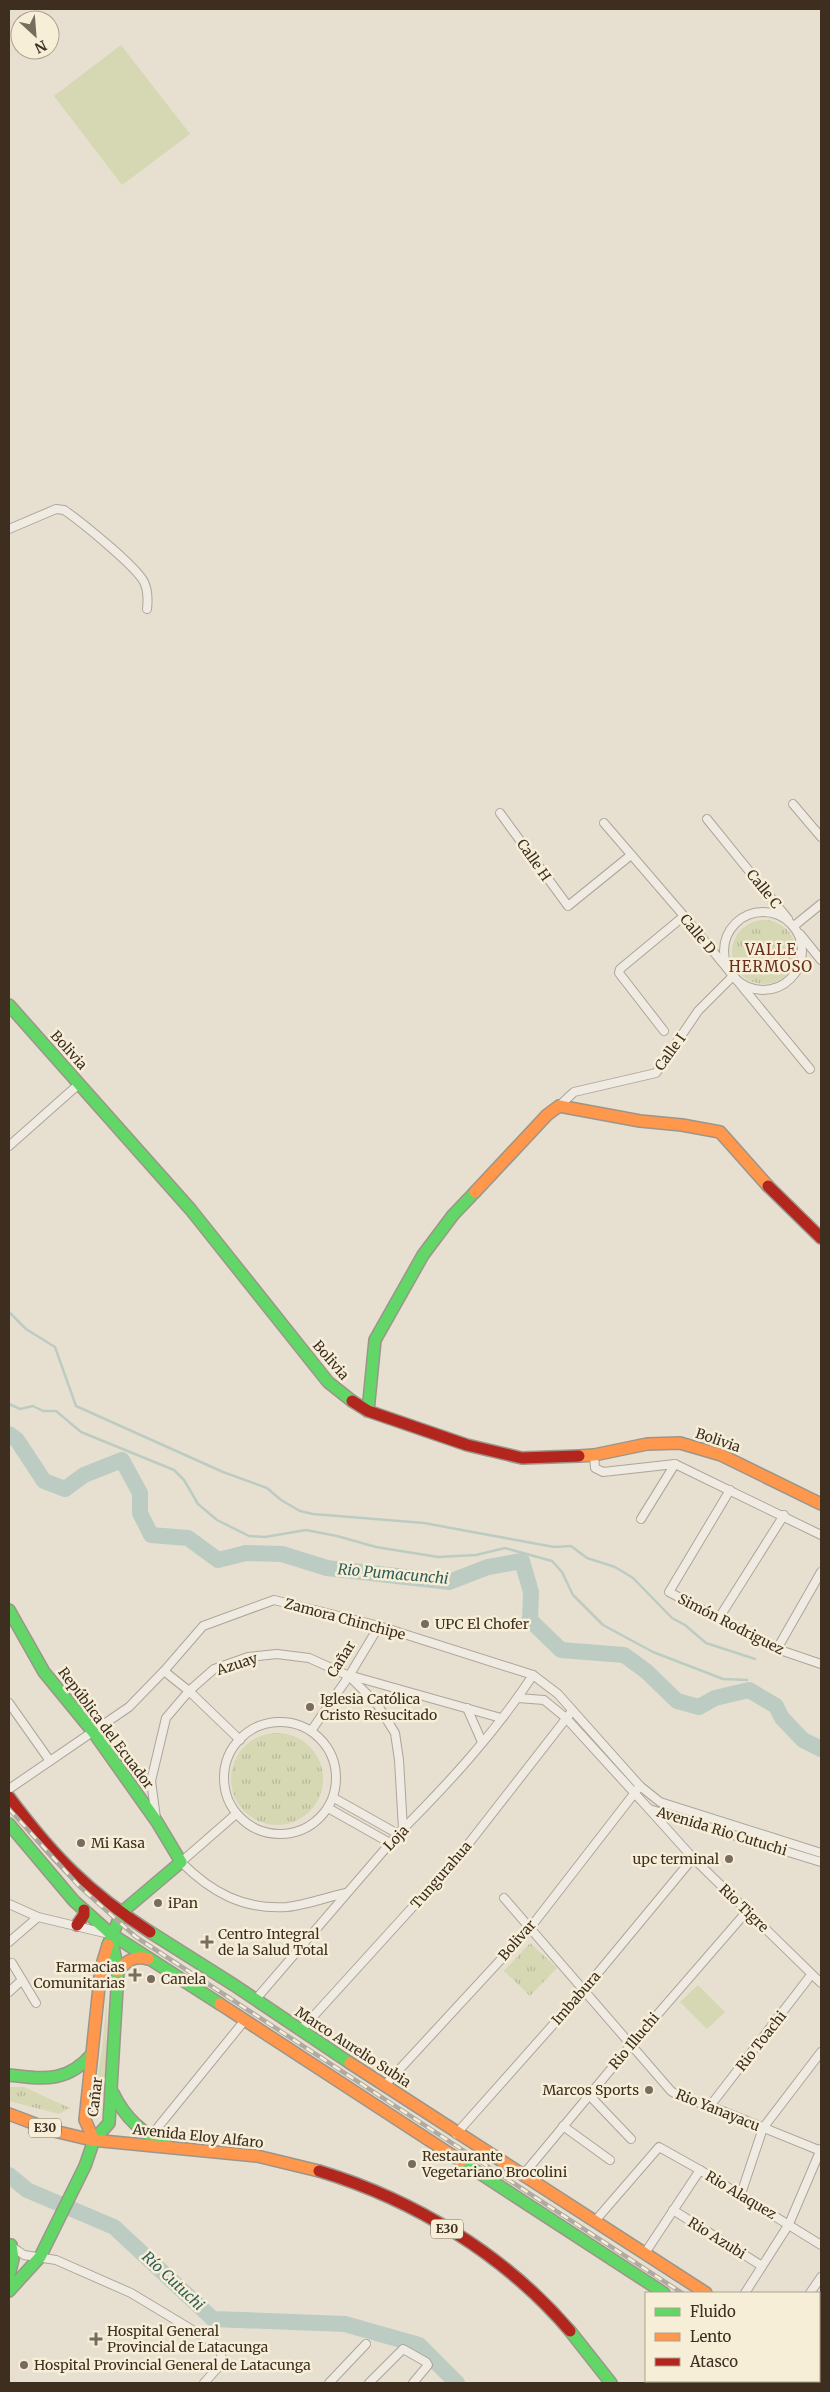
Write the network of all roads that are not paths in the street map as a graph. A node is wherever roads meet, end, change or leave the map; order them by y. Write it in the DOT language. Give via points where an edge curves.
graph roads {
  1 [pos="9,529"];
  2 [pos="147,608"];
  3 [pos="793,804"];
  4 [pos="500,813"];
  5 [pos="707,819"];
  6 [pos="604,823"];
  7 [pos="821,837"];
  8 [pos="630,855"];
  9 [pos="821,904"];
  10 [pos="684,916"];
  11 [pos="794,926"];
  12 [pos="821,960"];
  13 [pos="733,976"];
  14 [pos="9,1004"];
  15 [pos="664,1031"];
  16 [pos="810,1069"];
  17 [pos="79,1084"];
  18 [pos="559,1106"];
  19 [pos="9,1146"];
  20 [pos="821,1238"];
  21 [pos="368,1411"];
  22 [pos="594,1455"];
  23 [pos="675,1464"];
  24 [pos="730,1490"];
  25 [pos="821,1504"];
  26 [pos="784,1515"];
  27 [pos="641,1519"];
  28 [pos="821,1535"];
  29 [pos="821,1572"];
  30 [pos="9,1610"];
  31 [pos="719,1618"];
  32 [pos="379,1626"];
  33 [pos="777,1649"];
  34 [pos="821,1664"];
  35 [pos="164,1671"];
  36 [pos="533,1675"];
  37 [pos="349,1676"];
  38 [pos="189,1691"];
  39 [pos="518,1698"];
  40 [pos="9,1703"];
  41 [pos="467,1708"];
  42 [pos="572,1711"];
  43 [pos="501,1718"];
  44 [pos="566,1718"];
  45 [pos="311,1731"];
  46 [pos="94,1733"];
  47 [pos="240,1740"];
  48 [pos="482,1742"];
  49 [pos="50,1761"];
  50 [pos="640,1786"];
  51 [pos="9,1789"];
  52 [pos="634,1794"];
  53 [pos="9,1797"];
  54 [pos="334,1798"];
  55 [pos="328,1808"];
  56 [pos="649,1809"];
  57 [pos="236,1814"];
  58 [pos="157,1822"];
  59 [pos="9,1824"];
  60 [pos="400,1831"];
  61 [pos="390,1843"];
  62 [pos="821,1854"];
  63 [pos="693,1858"];
  64 [pos="181,1862"];
  65 [pos="821,1862"];
  66 [pos="346,1893"];
  67 [pos="504,1898"];
  68 [pos="9,1904"];
  69 [pos="84,1910"];
  70 [pos="748,1910"];
  71 [pos="122,1912"];
  72 [pos="38,1917"];
  73 [pos="77,1925"];
  74 [pos="530,1928"];
  75 [pos="111,1934"];
  76 [pos="9,1942"];
  77 [pos="149,1959"];
  78 [pos="12,1963"];
  79 [pos="118,1971"];
  80 [pos="811,1975"];
  81 [pos="22,1980"];
  82 [pos="821,1983"];
  83 [pos="583,1991"];
  84 [pos="9,1992"];
  85 [pos="256,1999"];
  86 [pos="36,2003"];
  87 [pos="245,2020"];
  88 [pos="300,2031"];
  89 [pos="631,2045"];
  90 [pos="821,2052"];
  91 [pos="92,2054"];
  92 [pos="9,2075"];
  93 [pos="385,2085"];
  94 [pos="113,2093"];
  95 [pos="589,2095"];
  96 [pos="710,2106"];
  97 [pos="9,2114"];
  98 [pos="563,2126"];
  99 [pos="763,2128"];
  100 [pos="456,2134"];
  101 [pos="150,2137"];
  102 [pos="631,2139"];
  103 [pos="94,2140"];
  104 [pos="174,2148"];
  105 [pos="821,2150"];
  106 [pos="610,2160"];
  107 [pos="700,2170"];
  108 [pos="523,2174"];
  109 [pos="741,2194"];
  110 [pos="673,2210"];
  111 [pos="595,2221"];
  112 [pos="789,2224"];
  113 [pos="10,2244"];
  114 [pos="821,2245"];
  115 [pos="645,2253"];
  116 [pos="40,2257"];
  117 [pos="762,2266"];
  118 [pos="9,2276"];
  119 [pos="821,2277"];
  120 [pos="9,2291"];
  121 [pos="662,2292"];
  122 [pos="704,2292"];
  123 [pos="746,2292"];
  124 [pos="811,2292"];
  125 [pos="366,2344"];
  126 [pos="204,2383"];
  127 [pos="329,2383"];
  128 [pos="369,2383"];
  129 [pos="413,2383"];
  130 [pos="611,2383"];
  1 -- 2 [label="street" via="56,509 64,510 143,580 148,596"];
  3 -- 7 [label="street"];
  4 -- 8 [label="street, Calle H" via="568,906"];
  5 -- 11 [label="street, Calle C"];
  6 -- 8 [label="street, Calle D"];
  8 -- 10 [label="street, Calle D"];
  9 -- 11 [label="street"];
  10 -- 13 [label="street, Calle D"];
  10 -- 15 [label="street" via="619,973"];
  11 -- 12 [label="street, Calle C"];
  11 -- 13 [label="street" via="802,946 802,957 792,977 763,990 752,988"];
  11 -- 13 [label="street" via="775,914 753,914 734,925 725,945 725,956"];
  13 -- 16 [label="street, Calle D"];
  13 -- 18 [label="street, Calle I" via="698,1011 656,1073 574,1092"];
  14 -- 17 [label="street, Bolivia"];
  17 -- 19 [label="street"];
  17 -- 21 [label="street, Bolivia" via="191,1210 328,1382"];
  18 -- 20 [label="street" via="640,1121 713,1129 727,1137 757,1176"];
  18 -- 21 [label="street" via="453,1215 422,1255 376,1340"];
  21 -- 22 [label="street, Bolivia" via="467,1445 522,1458"];
  22 -- 23 [label="street" via="595,1468 603,1472"];
  22 -- 25 [label="street, Bolivia" via="647,1444 680,1443 721,1454"];
  23 -- 24 [label="street"];
  23 -- 27 [label="street"];
  24 -- 26 [label="street"];
  24 -- 31 [label="street, Simón Rodriguez" via="669,1592"];
  26 -- 28 [label="street"];
  26 -- 31 [label="street"];
  29 -- 33 [label="street"];
  30 -- 46 [label="street, República del Ecuador" via="44,1672"];
  31 -- 33 [label="street, Simón Rodriguez"];
  32 -- 35 [label="street, Zamora Chinchipe" via="270,1600 203,1626"];
  32 -- 36 [label="street, Zamora Chinchipe"];
  32 -- 37 [label="street, Cañar"];
  33 -- 34 [label="street, Simón Rodriguez"];
  35 -- 38 [label="street"];
  35 -- 46 [label="street, Zamora Chinchipe" via="129,1707"];
  36 -- 39 [label="street, Loja"];
  36 -- 42 [label="street, Avenida Rio Cutuchi" via="558,1694"];
  37 -- 38 [label="street, Azuay" via="310,1658 277,1654 248,1657 214,1669"];
  37 -- 41 [label="street"];
  37 -- 45 [label="street, Cañar"];
  37 -- 60 [label="street, Azuay" via="377,1704 395,1732 399,1760"];
  38 -- 47 [label="street"];
  38 -- 58 [label="street, Azuay" via="166,1718 158,1748 151,1780"];
  39 -- 43 [label="street, Loja"];
  39 -- 44 [label="street, Avenida Rio Cutuchi" via="544,1700"];
  40 -- 49 [label="street"];
  41 -- 43 [label="street"];
  41 -- 48 [label="street"];
  42 -- 44 [label="street, Tungurahua"];
  42 -- 50 [label="street, Avenida Rio Cutuchi"];
  43 -- 48 [label="street, Loja"];
  44 -- 52 [label="street, Avenida Rio Cutuchi"];
  44 -- 88 [label="street, Tungurahua" via="459,1856"];
  45 -- 47 [label="street" via="293,1723 274,1722 255,1728"];
  45 -- 54 [label="street" via="326,1745 335,1764 337,1785"];
  46 -- 49 [label="street, Zamora Chinchipe"];
  46 -- 58 [label="street, República del Ecuador"];
  47 -- 57 [label="street" via="228,1756 224,1776 226,1796"];
  48 -- 60 [label="street, Loja" via="418,1816"];
  49 -- 51 [label="street, Zamora Chinchipe"];
  50 -- 52 [label="street, Bolivar"];
  50 -- 62 [label="street, Avenida Rio Cutuchi" via="660,1802"];
  52 -- 56 [label="street, Avenida Rio Cutuchi"];
  52 -- 74 [label="street, Bolivar"];
  53 -- 71 [label="street, Marco Aurelio Subia" via="74,1876"];
  54 -- 55 [label="street"];
  54 -- 60 [label="street"];
  55 -- 57 [label="street" via="309,1827 283,1835 257,1830"];
  55 -- 61 [label="street"];
  56 -- 63 [label="street, Rio Tigre"];
  56 -- 65 [label="street, Avenida Rio Cutuchi"];
  57 -- 64 [label="street, Cañar"];
  58 -- 64 [label="street, República del Ecuador"];
  59 -- 69 [label="street"];
  60 -- 61 [label="street, Loja"];
  61 -- 66 [label="street, Loja"];
  63 -- 70 [label="street, Rio Tigre"];
  63 -- 83 [label="street, Imbabura"];
  64 -- 66 [label="street" via="201,1882 225,1896 252,1905 287,1907"];
  64 -- 71 [label="street, Cañar"];
  66 -- 85 [label="street, Loja"];
  67 -- 74 [label="street, Rio Yanayacu"];
  68 -- 72 [label="street"];
  69 -- 73 [label="street"];
  69 -- 75 [label="street"];
  70 -- 80 [label="street, Rio Tigre"];
  70 -- 89 [label="street, Rio Illuchi"];
  71 -- 75 [label="street, Cañar"];
  71 -- 85 [label="street, Marco Aurelio Subia"];
  72 -- 73 [label="street"];
  72 -- 76 [label="street"];
  73 -- 75 [label="street"];
  74 -- 83 [label="street, Rio Yanayacu"];
  74 -- 93 [label="street, Bolivar"];
  75 -- 77 [label="street"];
  75 -- 79 [label="street, Cañar"];
  75 -- 91 [label="street, Cañar" via="101,1968"];
  77 -- 79 [label="street" via="141,1956 130,1960"];
  77 -- 87 [label="street"];
  78 -- 81 [label="street"];
  79 -- 94 [label="street, Cañar"];
  80 -- 82 [label="street, Rio Tigre"];
  80 -- 96 [label="street, Rio Toachi"];
  81 -- 84 [label="street"];
  81 -- 86 [label="street"];
  83 -- 89 [label="street, Rio Yanayacu"];
  83 -- 100 [label="street, Imbabura"];
  85 -- 88 [label="street, Marco Aurelio Subia"];
  87 -- 101 [label="street"];
  87 -- 121 [label="street"];
  88 -- 93 [label="street, Marco Aurelio Subia"];
  89 -- 95 [label="street, Rio Illuchi"];
  89 -- 96 [label="street, Rio Yanayacu" via="671,2091 682,2098"];
  90 -- 99 [label="street"];
  91 -- 92 [label="street" via="84,2065 66,2076"];
  91 -- 103 [label="street, Cañar" via="85,2120"];
  93 -- 100 [label="street, Marco Aurelio Subia"];
  94 -- 101 [label="street" via="123,2113"];
  94 -- 103 [label="street, Cañar" via="109,2123"];
  95 -- 98 [label="street, Rio Illuchi"];
  95 -- 102 [label="street"];
  96 -- 99 [label="street, Rio Yanayacu"];
  97 -- 103 [label="street, Avenida Eloy Alfaro / E30" via="68,2135"];
  98 -- 106 [label="street"];
  98 -- 108 [label="street, Rio Illuchi"];
  99 -- 105 [label="street, Rio Yanayacu"];
  99 -- 109 [label="street"];
  100 -- 108 [label="street, Marco Aurelio Subia"];
  101 -- 104 [label="street"];
  103 -- 104 [label="street, Avenida Eloy Alfaro / E30"];
  103 -- 116 [label="street" via="85,2166"];
  104 -- 130 [label="street, Avenida Eloy Alfaro / E30" via="258,2156 348,2180 425,2215 527,2286 574,2334"];
  105 -- 112 [label="street"];
  107 -- 109 [label="street, Rio Alaquez"];
  107 -- 110 [label="street"];
  107 -- 111 [label="street, Rio Alaquez" via="659,2147"];
  108 -- 111 [label="street, Marco Aurelio Subia"];
  109 -- 112 [label="street, Rio Alaquez"];
  110 -- 115 [label="street"];
  110 -- 117 [label="street, Rio Azubi"];
  111 -- 115 [label="street, Marco Aurelio Subia"];
  112 -- 114 [label="street, Rio Alaquez"];
  112 -- 117 [label="street"];
  113 -- 116 [label="street" via="24,2255"];
  113 -- 118 [label="street" via="14,2259"];
  115 -- 122 [label="street, Marco Aurelio Subia"];
  116 -- 120 [label="street"];
  116 -- 126 [label="street" via="56,2260 131,2293 214,2343 221,2352 222,2364"];
  117 -- 123 [label="street"];
  119 -- 124 [label="street"];
  125 -- 127 [label="street"];
  128 -- 129 [label="street" via="399,2351 406,2350 428,2365"];
}
